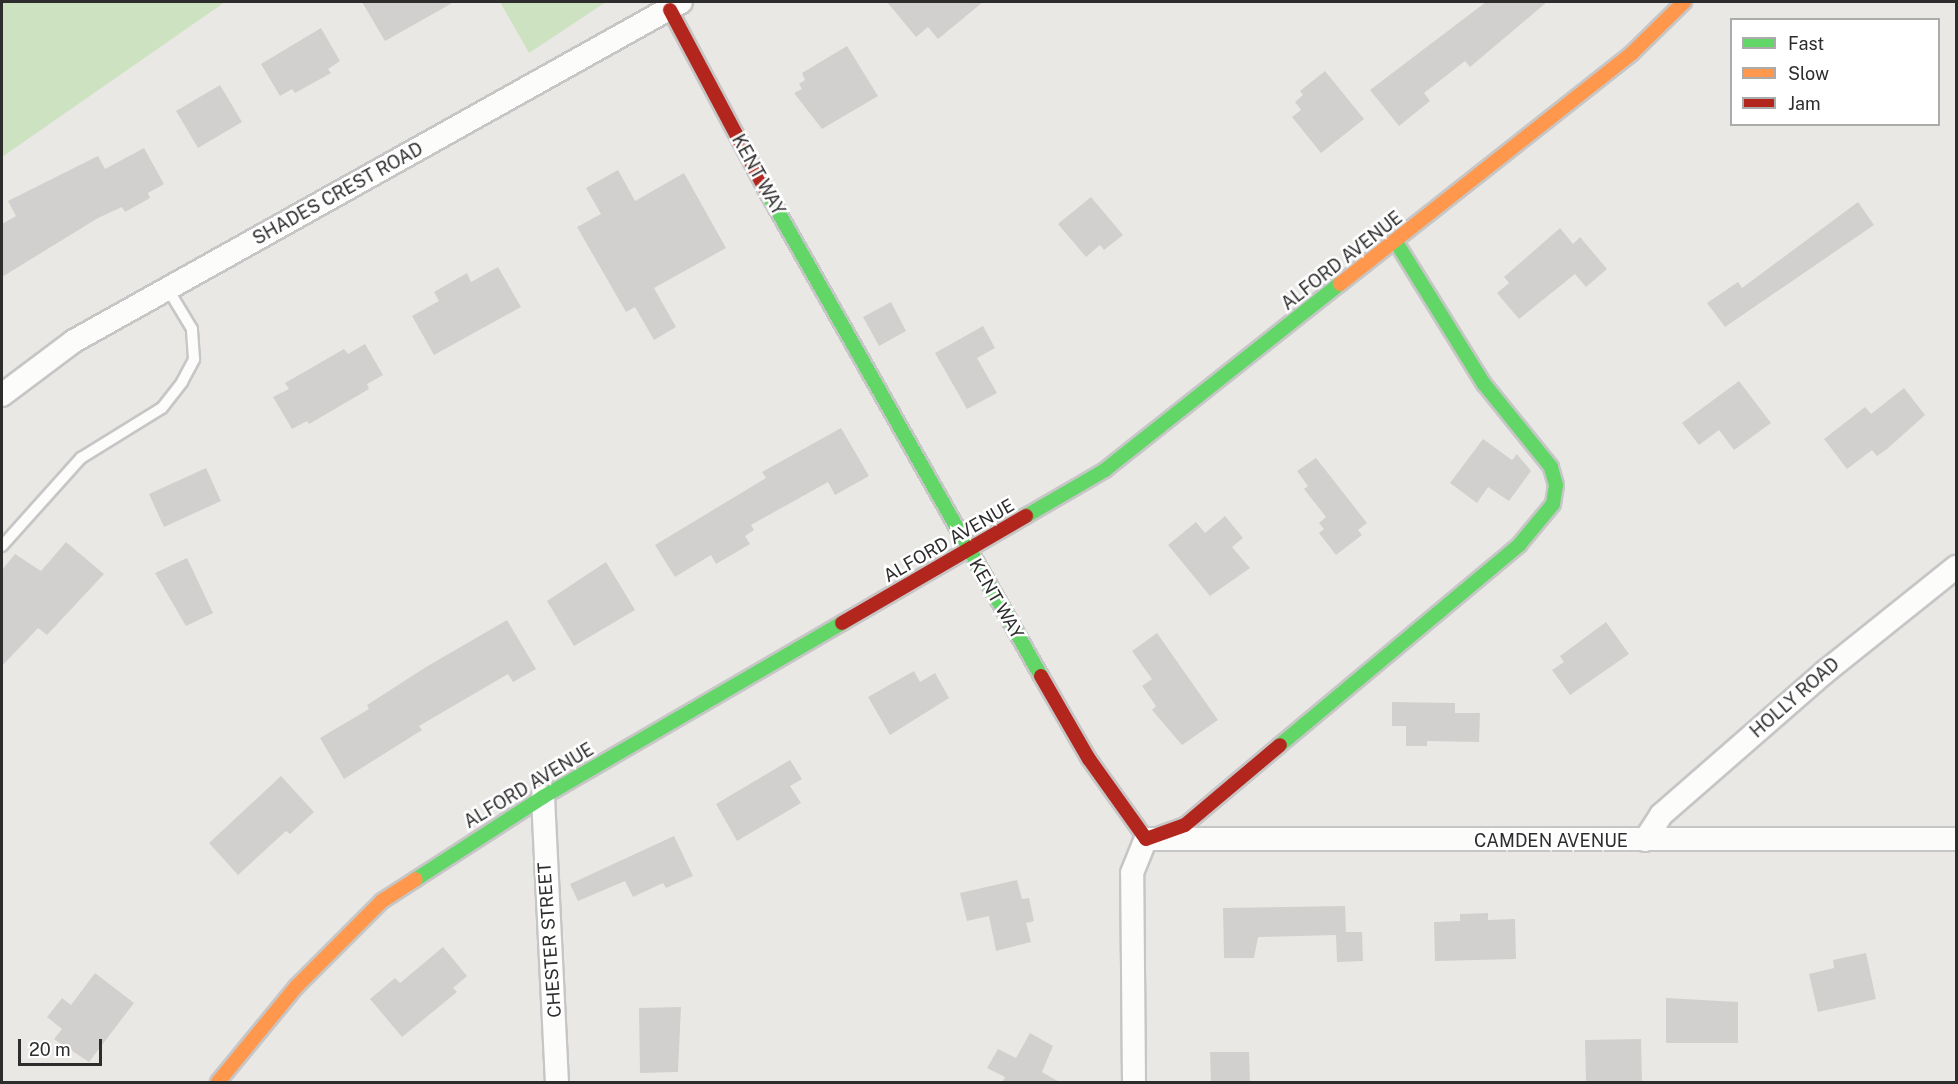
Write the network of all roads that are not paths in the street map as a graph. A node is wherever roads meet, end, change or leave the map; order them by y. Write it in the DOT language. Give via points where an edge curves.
graph roads {
  1 [pos="1684,2"];
  2 [pos="676,5"];
  3 [pos="1396,242"];
  4 [pos="168,288"];
  5 [pos="2,395"];
  6 [pos="2,546"];
  7 [pos="968,551"];
  8 [pos="1956,567"];
  9 [pos="543,797"];
  10 [pos="1146,839"];
  11 [pos="1956,839"];
  12 [pos="1644,840"];
  13 [pos="218,1083"];
  14 [pos="557,1083"];
  15 [pos="1134,1083"];
  1 -- 3 [label="street, ALFORD AVENUE" via="1632,53"];
  2 -- 4 [label="street, SHADES CREST ROAD"];
  2 -- 7 [label="street, KENT WAY" via="766,190"];
  3 -- 7 [label="street, ALFORD AVENUE" via="1105,470"];
  3 -- 10 [label="street" via="1484,384 1551,466 1556,485 1553,504 1519,545 1185,825"];
  4 -- 5 [label="street, SHADES CREST ROAD" via="74,341"];
  4 -- 6 [label="lane" via="192,329 194,359 182,382 162,408 81,458"];
  7 -- 9 [label="street, ALFORD AVENUE"];
  7 -- 10 [label="street, KENT WAY" via="1089,759"];
  8 -- 12 [label="street, HOLLY ROAD" via="1825,672 1697,783 1661,815"];
  9 -- 13 [label="street, ALFORD AVENUE" via="382,901 296,987"];
  9 -- 14 [label="street, CHESTER STREET"];
  10 -- 12 [label="street, CAMDEN AVENUE"];
  10 -- 15 [label="street" via="1132,873"];
  11 -- 12 [label="street, CAMDEN AVENUE"];
}
